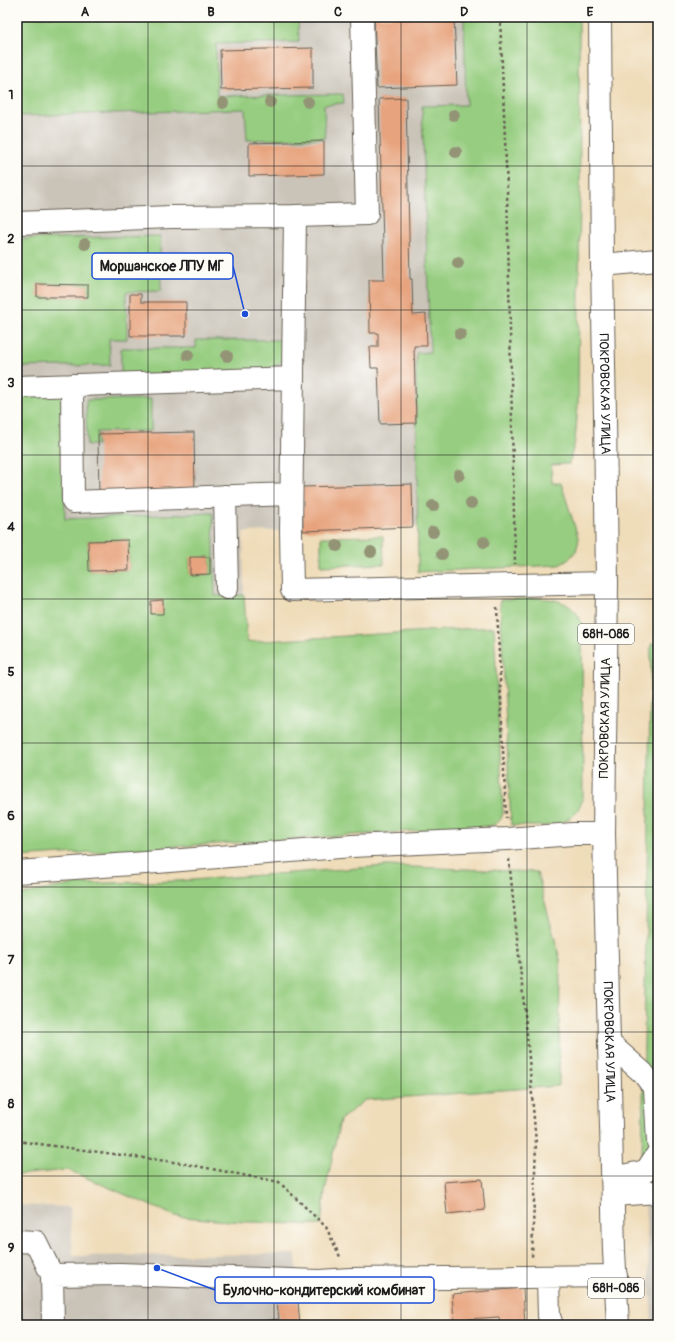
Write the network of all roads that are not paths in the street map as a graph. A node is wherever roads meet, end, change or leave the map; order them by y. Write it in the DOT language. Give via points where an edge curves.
graph roads {
  1 [pos="362,17"];
  2 [pos="600,17"];
  3 [pos="295,216"];
  4 [pos="17,223"];
  5 [pos="658,260"];
  6 [pos="602,266"];
  7 [pos="292,378"];
  8 [pos="72,385"];
  9 [pos="17,387"];
  10 [pos="291,494"];
  11 [pos="225,496"];
  12 [pos="607,584"];
  13 [pos="227,588"];
  14 [pos="604,834"];
  15 [pos="17,872"];
  16 [pos="609,1043"];
  17 [pos="658,1142"];
  18 [pos="658,1154"];
  19 [pos="613,1186"];
  20 [pos="658,1192"];
  21 [pos="17,1241"];
  22 [pos="52,1275"];
  23 [pos="540,1276"];
  24 [pos="616,1276"];
  25 [pos="53,1325"];
  26 [pos="552,1325"];
  27 [pos="618,1325"];
  1 -- 3 [label="main road" via="367,214"];
  2 -- 6 [label="main road, ПОКРОВСКАЯ УЛИЦА / 68Н-086"];
  3 -- 4 [label="main road" via="171,217"];
  3 -- 7 [label="main road"];
  5 -- 6 [label="main road"];
  6 -- 12 [label="main road, ПОКРОВСКАЯ УЛИЦА / 68Н-086"];
  7 -- 8 [label="main road"];
  7 -- 10 [label="main road"];
  8 -- 9 [label="main road"];
  8 -- 11 [label="main road" via="73,502"];
  10 -- 11 [label="main road"];
  10 -- 12 [label="main road" via="292,590"];
  11 -- 13 [label="main road"];
  12 -- 14 [label="main road, ПОКРОВСКАЯ УЛИЦА / 68Н-086"];
  14 -- 15 [label="main road" via="352,846"];
  14 -- 16 [label="main road, ПОКРОВСКАЯ УЛИЦА / 68Н-086"];
  16 -- 17 [label="main road" via="643,1073 655,1089"];
  16 -- 19 [label="main road, ПОКРОВСКАЯ УЛИЦА / 68Н-086"];
  18 -- 19 [label="main road" via="646,1171"];
  19 -- 20 [label="main road"];
  19 -- 24 [label="main road, ПОКРОВСКАЯ УЛИЦА / 68Н-086"];
  21 -- 22 [label="main road" via="36,1242"];
  22 -- 23 [label="main road" via="120,1274 319,1281"];
  22 -- 25 [label="main road"];
  23 -- 24 [label="main road"];
  23 -- 26 [label="main road"];
  24 -- 27 [label="main road, 68Н-086"];
}
